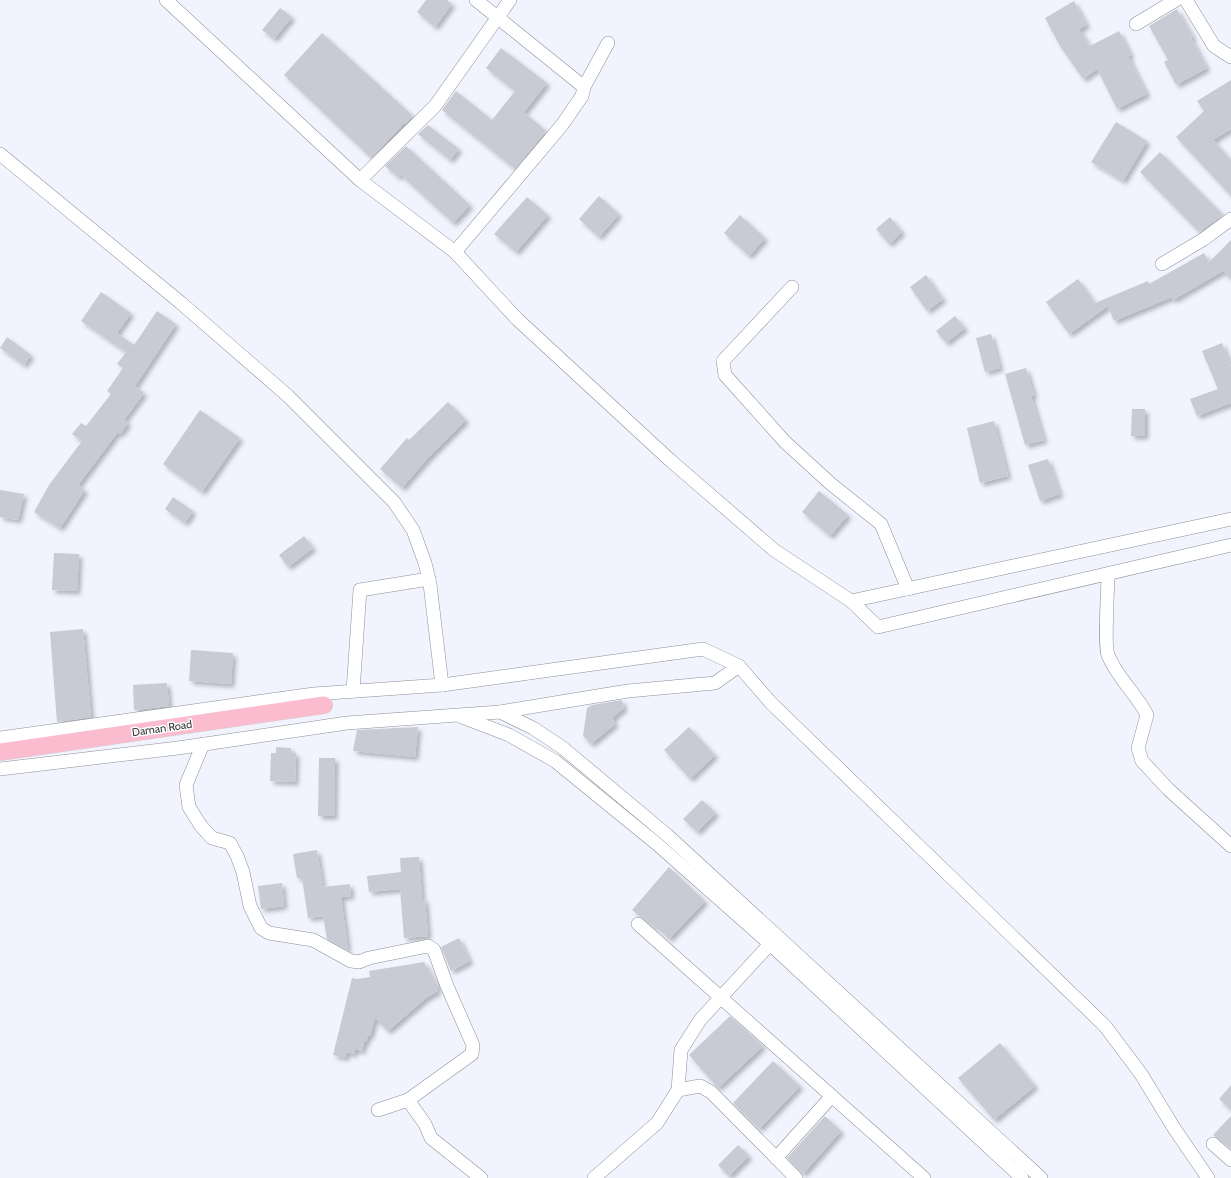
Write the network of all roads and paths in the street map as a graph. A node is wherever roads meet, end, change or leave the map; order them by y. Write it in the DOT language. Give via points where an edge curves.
graph roads {
  1 [pos="166,0"];
  2 [pos="476,0"];
  3 [pos="510,0"];
  4 [pos="1176,0"];
  5 [pos="1186,0"];
  6 [pos="498,19"];
  7 [pos="1136,24"];
  8 [pos="608,43"];
  9 [pos="1231,57"];
  10 [pos="584,88"];
  11 [pos="0,154"];
  12 [pos="360,180"];
  13 [pos="1231,219"];
  14 [pos="455,252"];
  15 [pos="1162,264"];
  16 [pos="792,286"];
  17 [pos="1231,519"];
  18 [pos="1231,545"];
  19 [pos="1108,574"];
  20 [pos="428,579"];
  21 [pos="908,589"];
  22 [pos="850,602"];
  23 [pos="739,666"];
  24 [pos="442,685"];
  25 [pos="353,691"];
  26 [pos="324,705"];
  27 [pos="500,712"];
  28 [pos="461,716"];
  29 [pos="0,738"];
  30 [pos="203,744"];
  31 [pos="0,752"];
  32 [pos="0,769"];
  33 [pos="1231,846"];
  34 [pos="638,924"];
  35 [pos="770,944"];
  36 [pos="720,998"];
  37 [pos="904,1060"];
  38 [pos="678,1090"];
  39 [pos="832,1096"];
  40 [pos="408,1100"];
  41 [pos="378,1110"];
  42 [pos="1213,1144"];
  43 [pos="776,1158"];
  44 [pos="1231,1160"];
  45 [pos="1022,1173"];
  46 [pos="481,1178"];
  47 [pos="594,1178"];
  48 [pos="796,1178"];
  49 [pos="924,1178"];
  50 [pos="1041,1178"];
  51 [pos="1208,1178"];
  1 -- 12 [label="street"];
  2 -- 6 [label="street"];
  3 -- 6 [label="street"];
  4 -- 7 [label="street"];
  5 -- 9 [label="street" via="1214,46"];
  6 -- 10 [label="street"];
  6 -- 12 [label="street" via="435,106"];
  8 -- 10 [label="street"];
  10 -- 14 [label="street" via="582,96 562,125"];
  11 -- 20 [label="street" via="181,303 330,436 402,512 420,546"];
  12 -- 14 [label="street"];
  13 -- 15 [label="street" via="1204,239"];
  14 -- 22 [label="street" via="517,319 671,461 774,550"];
  16 -- 21 [label="street" via="723,361 725,376 785,442 831,484 881,524"];
  17 -- 21 [label="street"];
  18 -- 19 [label="street"];
  19 -- 22 [label="street" via="878,627"];
  19 -- 33 [label="street" via="1107,654 1121,679 1139,700 1147,715 1138,748 1142,762"];
  20 -- 24 [label="street"];
  20 -- 25 [label="street" via="360,590"];
  21 -- 22 [label="street"];
  23 -- 24 [label="street" via="703,649"];
  23 -- 27 [label="street" via="715,683 628,691"];
  23 -- 51 [label="street" via="771,703 1105,1026 1141,1074"];
  24 -- 25 [label="street"];
  25 -- 29 [label="street" via="314,694"];
  26 -- 31 [label="main road, Daman Road"];
  27 -- 28 [label="street"];
  27 -- 37 [label="street" via="533,728 563,748 667,835"];
  28 -- 30 [label="street" via="347,723"];
  28 -- 35 [label="street" via="509,735 555,761 656,844"];
  30 -- 32 [label="street"];
  30 -- 40 [label="street" via="186,785 189,807 200,826 212,838 230,843 243,872 250,906 261,928 269,933 314,940 355,962 428,946 434,950 473,1045 472,1054"];
  34 -- 36 [label="street"];
  35 -- 36 [label="street"];
  35 -- 37 [label="street"];
  36 -- 38 [label="street" via="700,1020 681,1050"];
  36 -- 39 [label="street"];
  37 -- 45 [label="street"];
  38 -- 43 [label="street" via="700,1086 711,1092"];
  38 -- 47 [label="street" via="657,1123"];
  39 -- 43 [label="street"];
  39 -- 49 [label="street"];
  40 -- 41 [label="street"];
  40 -- 46 [label="street" via="425,1124 431,1138"];
  42 -- 44 [label="street"];
  43 -- 48 [label="street"];
  45 -- 50 [label="street"];
}
